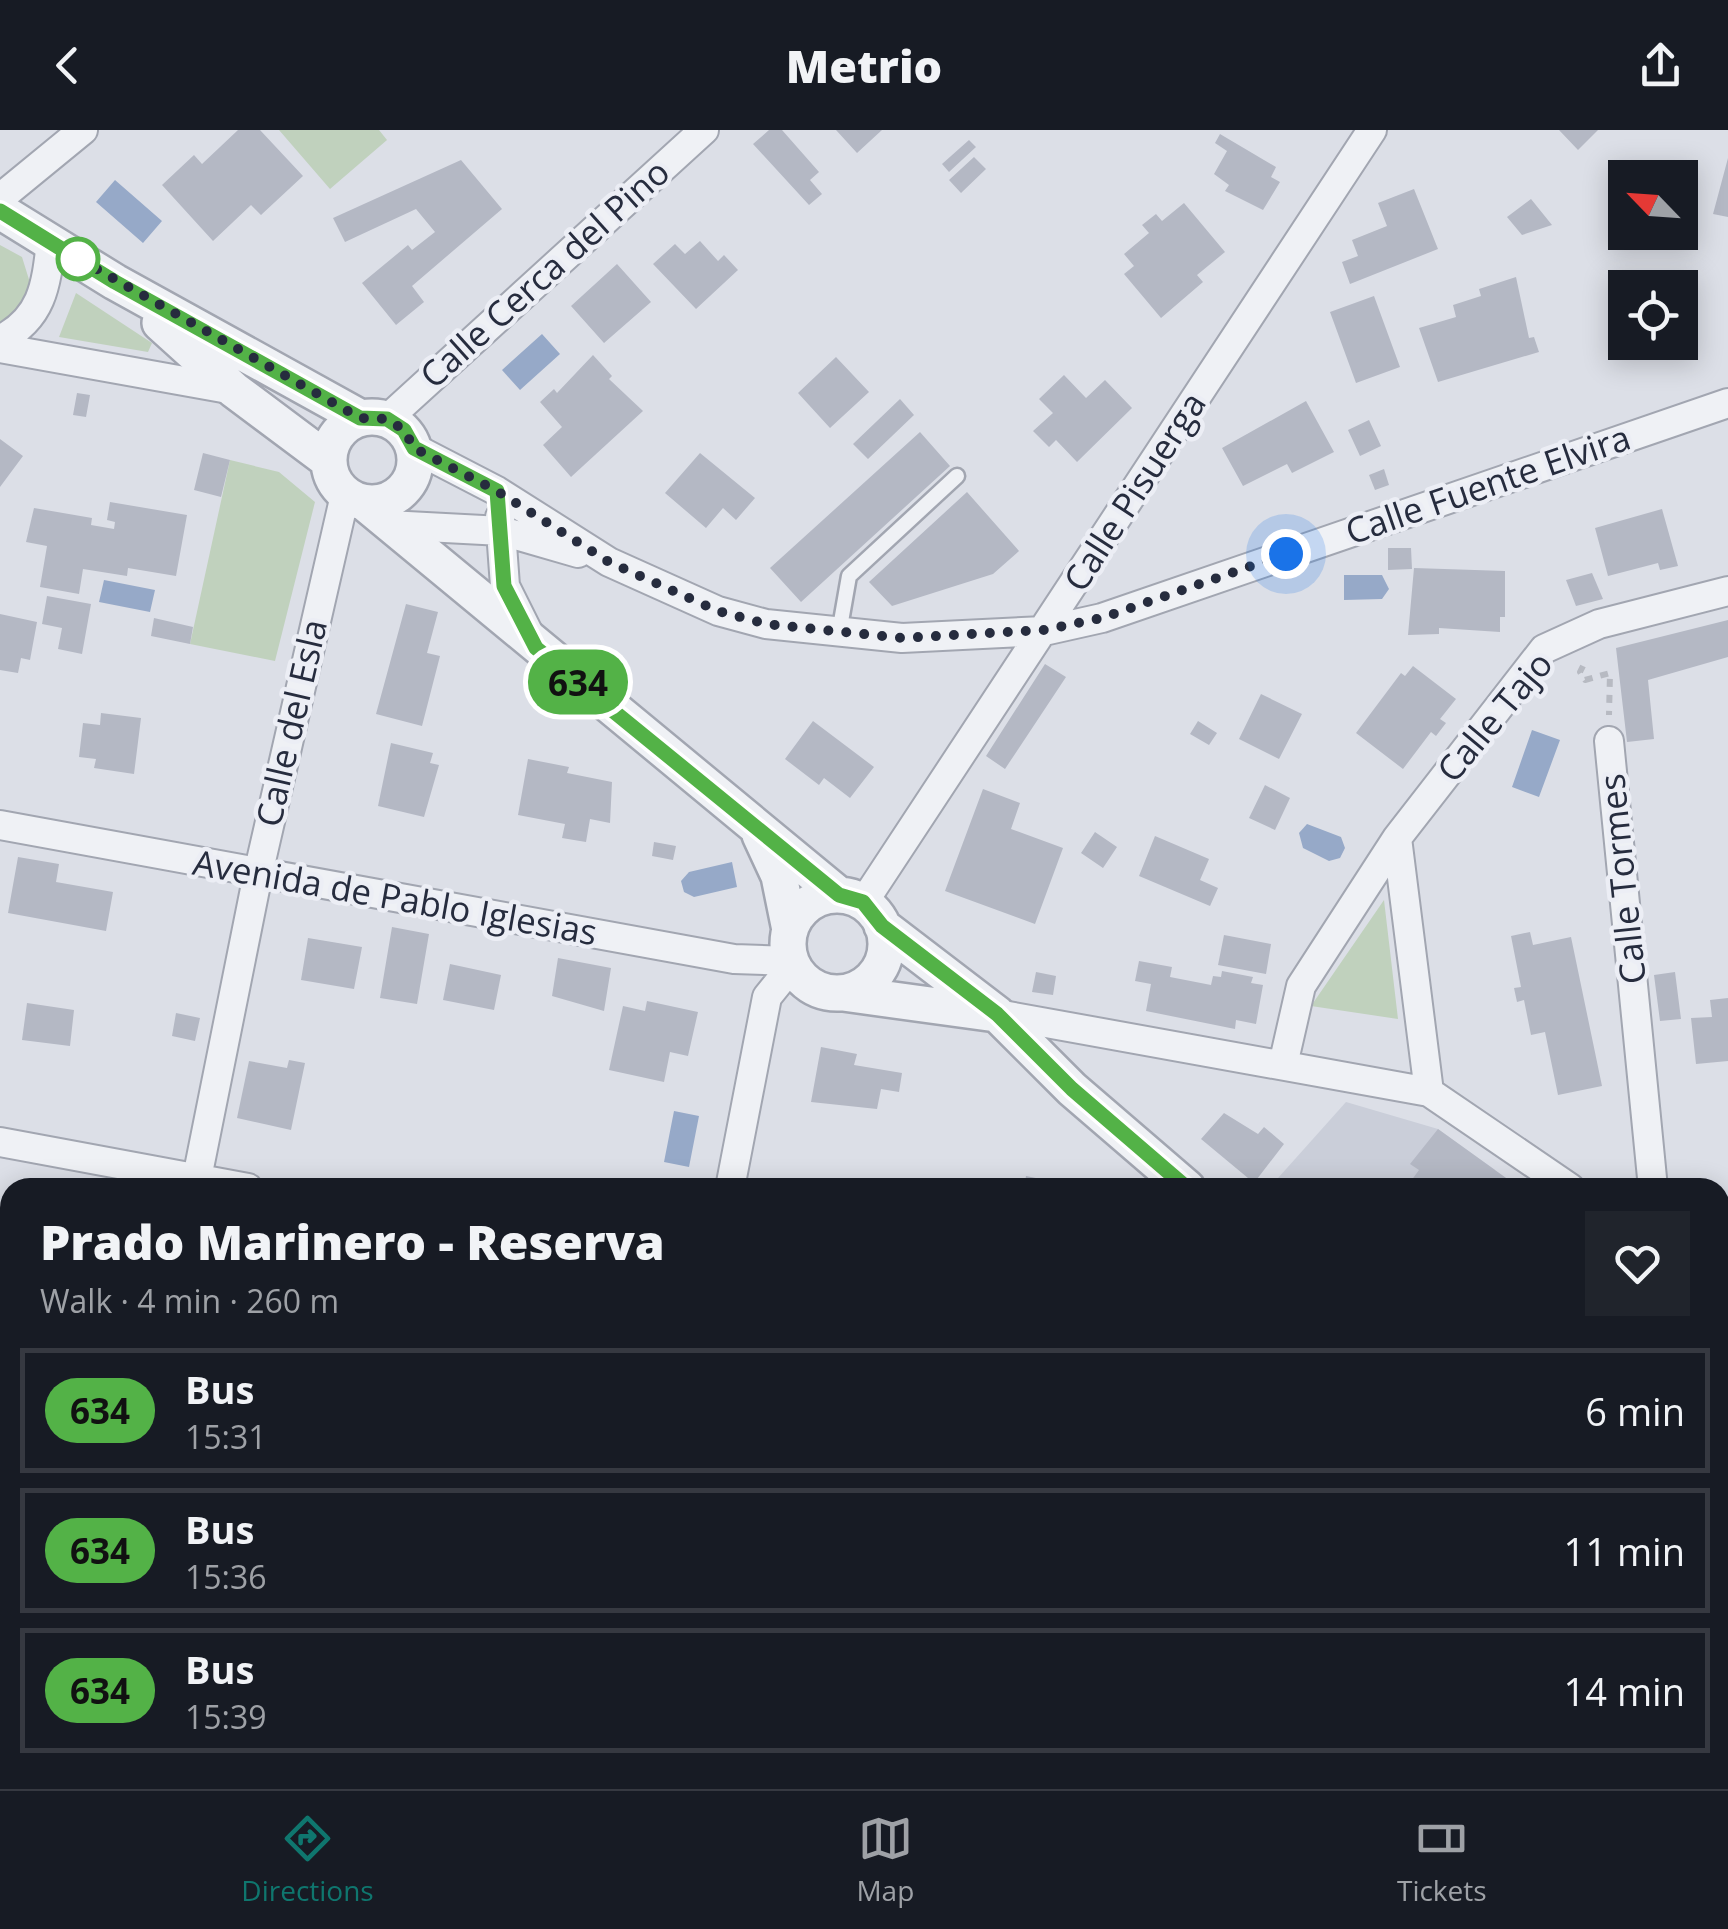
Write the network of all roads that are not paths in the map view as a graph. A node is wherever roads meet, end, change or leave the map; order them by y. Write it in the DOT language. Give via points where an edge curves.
graph roads {
  1 [pos="83,130"];
  2 [pos="704,130"];
  3 [pos="1372,130"];
  4 [pos="0,198"];
  5 [pos="0,211"];
  6 [pos="51,242"];
  7 [pos="115,282"];
  8 [pos="0,344"];
  9 [pos="234,390"];
  10 [pos="1728,402"];
  11 [pos="374,418"];
  12 [pos="414,448"];
  13 [pos="329,460"];
  14 [pos="958,476"];
  15 [pos="497,491"];
  16 [pos="366,508"];
  17 [pos="502,531"];
  18 [pos="609,562"];
  19 [pos="1728,591"];
  20 [pos="1044,630"];
  21 [pos="838,633"];
  22 [pos="536,648"];
  23 [pos="1609,741"];
  24 [pos="0,825"];
  25 [pos="756,825"];
  26 [pos="1397,838"];
  27 [pos="258,874"];
  28 [pos="862,908"];
  29 [pos="791,952"];
  30 [pos="843,993"];
  31 [pos="997,1014"];
  32 [pos="1284,1065"];
  33 [pos="1429,1092"];
  34 [pos="0,1142"];
  35 [pos="176,1178"];
  36 [pos="197,1178"];
  37 [pos="732,1178"];
  38 [pos="1175,1178"];
  39 [pos="1555,1178"];
  40 [pos="1653,1178"];
  1 -- 4 [label="street"];
  2 -- 11 [label="street, Calle Cerca del Pino"];
  3 -- 20 [label="street, Calle Pisuerga"];
  5 -- 6 [label="street"];
  6 -- 7 [label="street"];
  6 -- 8 [label="street" via="43,297 31,320"];
  7 -- 9 [label="street"];
  7 -- 11 [label="street"];
  8 -- 9 [label="street"];
  9 -- 13 [label="street"];
  10 -- 20 [label="street, Calle Fuente Elvira" via="1102,618"];
  11 -- 12 [label="street" via="404,430"];
  11 -- 13 [label="street" via="344,427"];
  12 -- 15 [label="street, Calle Fuente Elvira"];
  12 -- 16 [label="street" via="416,465 399,495"];
  13 -- 16 [label="street" via="333,480"];
  14 -- 21 [label="lane" via="848,576"];
  15 -- 17 [label="street"];
  15 -- 18 [label="street, Calle Fuente Elvira"];
  16 -- 17 [label="street"];
  16 -- 22 [label="street"];
  16 -- 27 [label="street, Calle del Esla"];
  17 -- 18 [label="street"];
  17 -- 22 [label="street" via="504,586"];
  18 -- 21 [label="street, Calle Fuente Elvira" via="718,611"];
  19 -- 26 [label="street, Calle Tajo" via="1599,624 1544,649"];
  20 -- 21 [label="street, Calle Fuente Elvira" via="902,638"];
  20 -- 28 [label="street, Calle Pisuerga"];
  22 -- 25 [label="street"];
  23 -- 40 [label="street, Calle Tormes"];
  24 -- 27 [label="street, Avenida de Pablo Iglesias"];
  25 -- 28 [label="street"];
  25 -- 29 [label="street" via="778,876"];
  26 -- 32 [label="street, Calle Tajo" via="1301,986"];
  26 -- 33 [label="street"];
  27 -- 29 [label="street, Avenida de Pablo Iglesias" via="734,959"];
  27 -- 36 [label="street, Calle del Esla"];
  28 -- 29 [label="street" via="818,898 800,911"];
  28 -- 30 [label="street" via="886,948 864,985"];
  28 -- 31 [label="street"];
  29 -- 30 [label="street" via="805,982"];
  29 -- 37 [label="street" via="767,997"];
  30 -- 31 [label="street"];
  31 -- 32 [label="street"];
  31 -- 38 [label="street"];
  32 -- 33 [label="street"];
  33 -- 39 [label="street"];
  34 -- 35 [label="street"];
}
